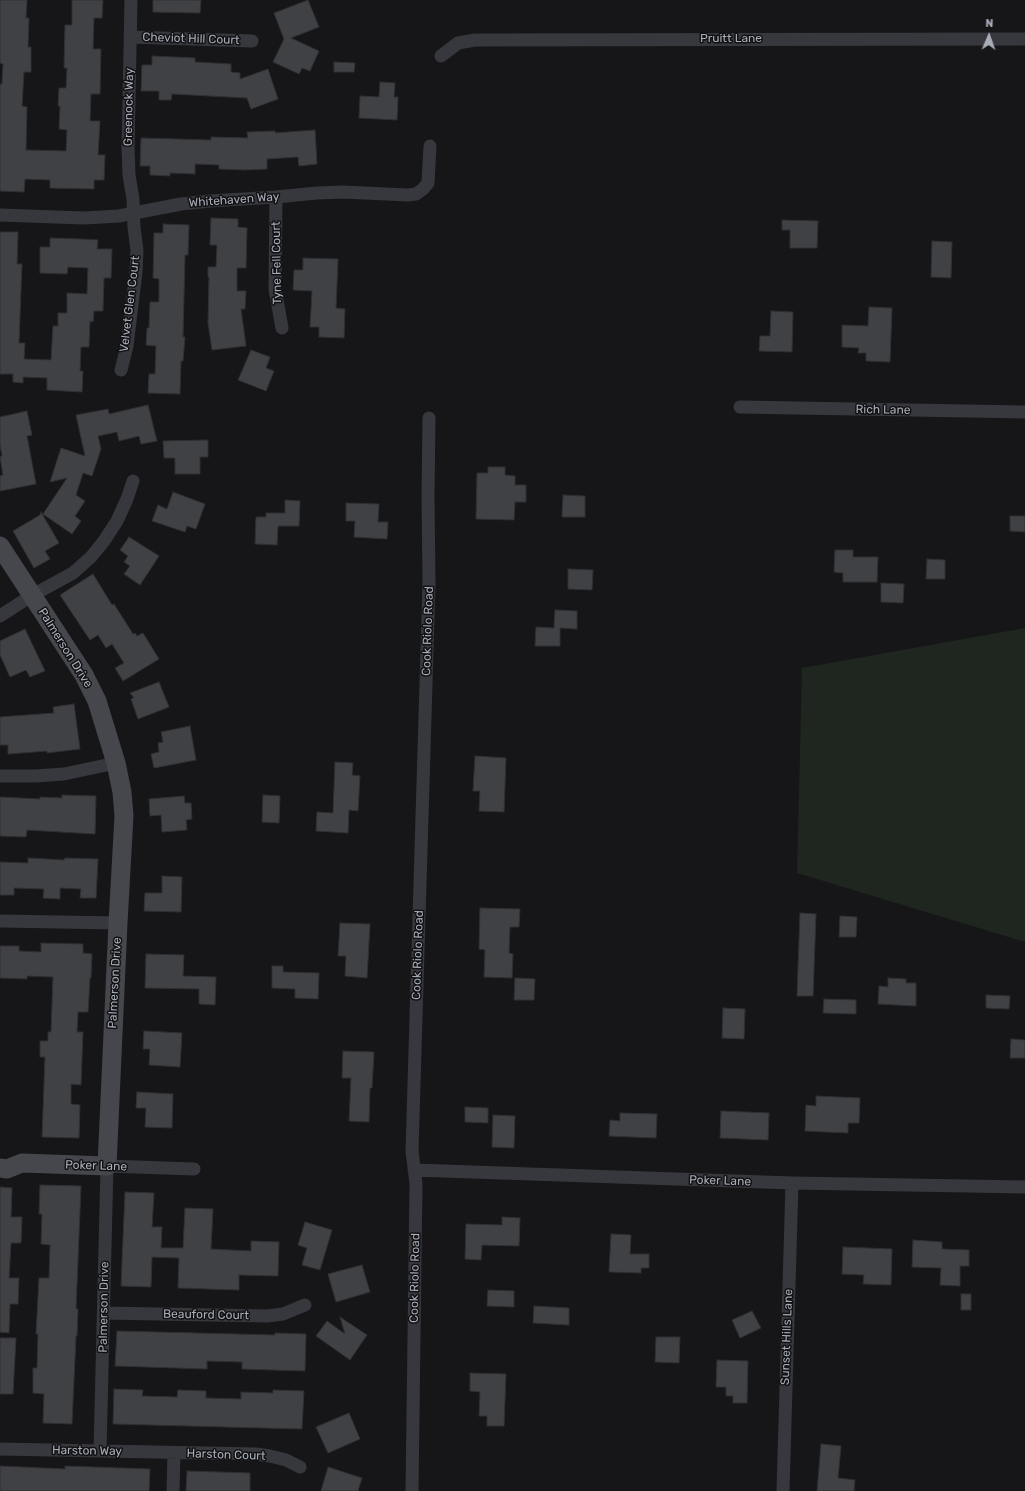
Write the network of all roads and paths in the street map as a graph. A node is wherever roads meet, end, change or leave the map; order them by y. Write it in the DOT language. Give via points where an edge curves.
graph roads {
  1 [pos="131,0"];
  2 [pos="130,37"];
  3 [pos="1025,39"];
  4 [pos="252,41"];
  5 [pos="441,56"];
  6 [pos="430,146"];
  7 [pos="276,197"];
  8 [pos="134,214"];
  9 [pos="0,215"];
  10 [pos="282,328"];
  11 [pos="121,370"];
  12 [pos="740,407"];
  13 [pos="1025,412"];
  14 [pos="429,418"];
  15 [pos="133,481"];
  16 [pos="0,546"];
  17 [pos="31,596"];
  18 [pos="0,616"];
  19 [pos="116,763"];
  20 [pos="0,776"];
  21 [pos="0,921"];
  22 [pos="118,923"];
  23 [pos="107,1166"];
  24 [pos="0,1168"];
  25 [pos="194,1169"];
  26 [pos="414,1170"];
  27 [pos="792,1183"];
  28 [pos="1025,1187"];
  29 [pos="305,1305"];
  30 [pos="104,1313"];
  31 [pos="0,1449"];
  32 [pos="100,1451"];
  33 [pos="174,1453"];
  34 [pos="300,1467"];
  35 [pos="173,1491"];
  36 [pos="412,1491"];
  37 [pos="783,1491"];
  1 -- 2 [label="street, Greenock Way"];
  2 -- 4 [label="street, Cheviot Hill Court"];
  2 -- 8 [label="street, Greenock Way" via="128,148"];
  3 -- 5 [label="street, Pruitt Lane" via="475,40 458,44"];
  6 -- 7 [label="street, Whitehaven Way" via="428,183 416,194 344,192"];
  7 -- 8 [label="street, Whitehaven Way" via="181,204"];
  7 -- 10 [label="street, Tyne Fell Court" via="275,290"];
  8 -- 9 [label="street, Whitehaven Way" via="84,218"];
  8 -- 11 [label="street, Velvet Glen Court" via="136,272 127,346"];
  12 -- 13 [label="street, Rich Lane"];
  14 -- 26 [label="street, Cook Riolo Road" via="429,583 412,1144"];
  15 -- 17 [label="street" via="128,499 117,521 91,557 73,573"];
  16 -- 17 [label="street, Palmerson Drive"];
  17 -- 18 [label="street"];
  17 -- 19 [label="street, Palmerson Drive" via="84,675 97,701"];
  19 -- 20 [label="street" via="64,774"];
  19 -- 22 [label="street, Palmerson Drive" via="124,816"];
  21 -- 22 [label="street"];
  22 -- 23 [label="street, Palmerson Drive"];
  23 -- 24 [label="street, Poker Lane" via="22,1163"];
  23 -- 25 [label="street, Poker Lane"];
  23 -- 30 [label="street, Palmerson Drive"];
  26 -- 27 [label="street, Poker Lane"];
  26 -- 36 [label="street, Cook Riolo Road" via="416,1184"];
  27 -- 28 [label="street, Poker Lane"];
  27 -- 37 [label="street, Sunset Hills Lane"];
  29 -- 30 [label="street, Beauford Court" via="283,1314 267,1316"];
  30 -- 32 [label="street, Palmerson Drive"];
  31 -- 32 [label="street, Harston Way"];
  32 -- 33 [label="street, Harston Way"];
  33 -- 34 [label="street, Harston Court" via="270,1456"];
  33 -- 35 [label="street"];
}
